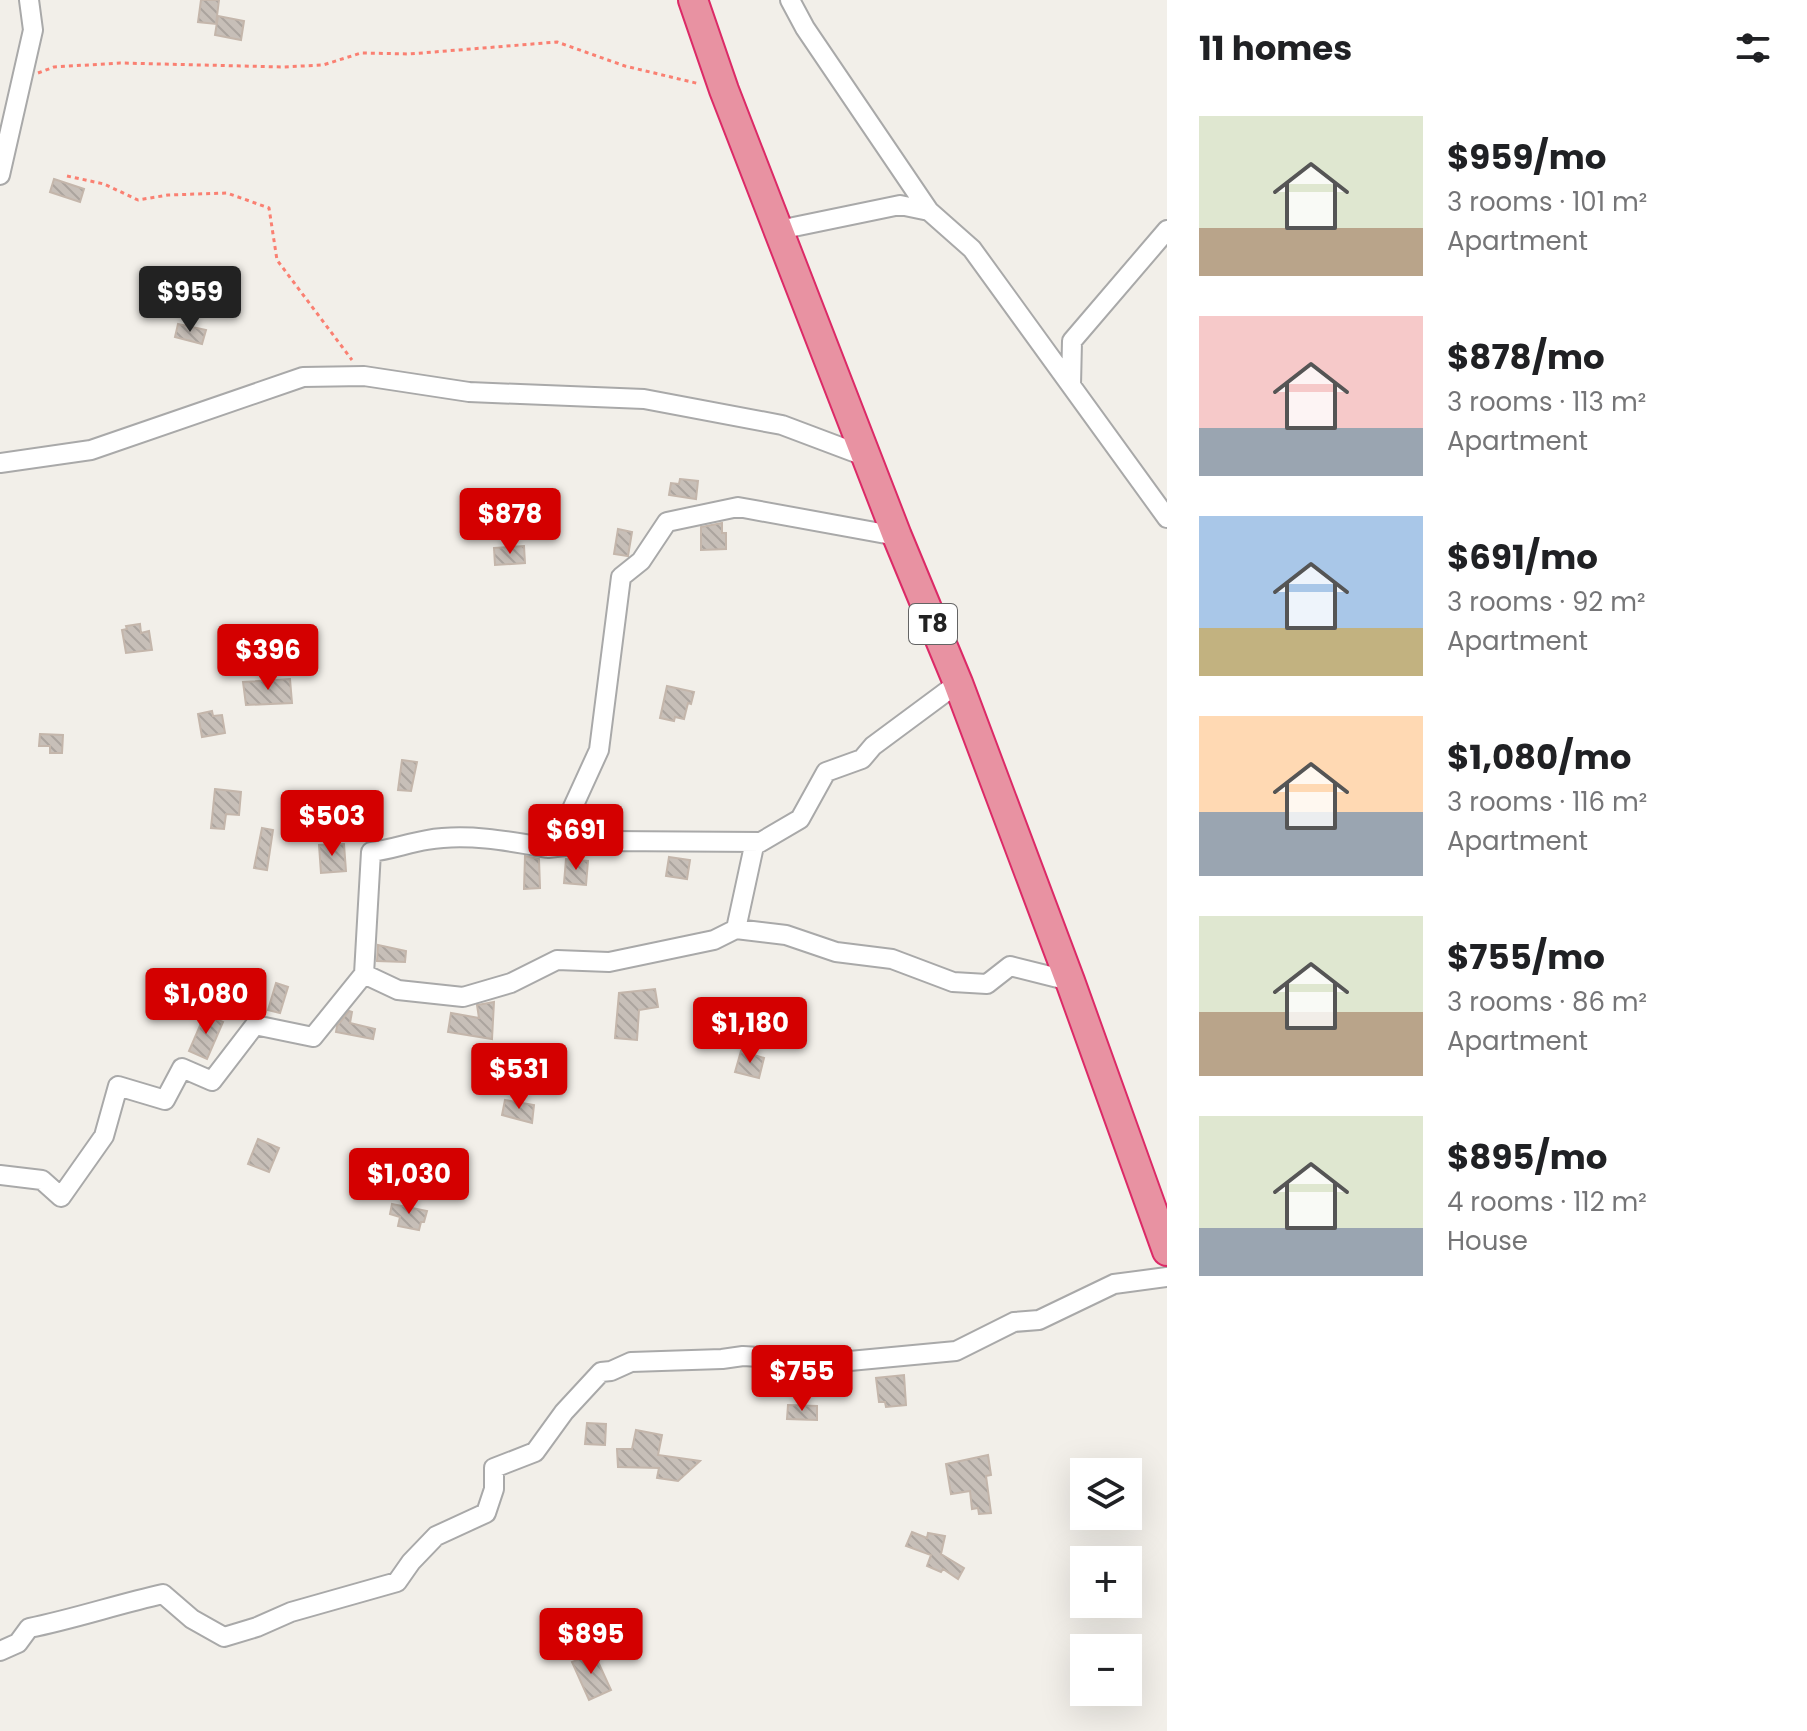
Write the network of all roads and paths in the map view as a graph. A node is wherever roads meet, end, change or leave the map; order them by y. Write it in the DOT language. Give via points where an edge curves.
graph roads {
  1 [pos="29,0"];
  2 [pos="693,0"];
  3 [pos="790,0"];
  4 [pos="19,81"];
  5 [pos="724,90"];
  6 [pos="0,175"];
  7 [pos="67,176"];
  8 [pos="929,211"];
  9 [pos="779,230"];
  10 [pos="1167,230"];
  11 [pos="364,376"];
  12 [pos="1071,385"];
  13 [pos="867,457"];
  14 [pos="0,463"];
  15 [pos="1167,518"];
  16 [pos="897,536"];
  17 [pos="958,683"];
  18 [pos="761,842"];
  19 [pos="548,848"];
  20 [pos="736,929"];
  21 [pos="364,974"];
  22 [pos="1070,981"];
  23 [pos="0,1175"];
  24 [pos="1167,1251"];
  25 [pos="1167,1277"];
  26 [pos="0,1651"];
  1 -- 4 [label="street" via="33,30"];
  2 -- 5 [label="highway, T8"];
  3 -- 8 [label="street"];
  4 -- 5 [label="path" via="54,67 283,67 323,65 361,53 557,42 625,66"];
  4 -- 6 [label="street"];
  5 -- 9 [label="highway, T8"];
  7 -- 11 [label="path" via="104,184 138,200 227,193 269,208 277,260"];
  8 -- 9 [label="street" via="900,205"];
  8 -- 12 [label="street" via="972,249"];
  9 -- 13 [label="highway, T8"];
  10 -- 12 [label="street" via="1072,341"];
  11 -- 13 [label="street" via="469,392 644,399 782,425"];
  11 -- 14 [label="street" via="303,377 91,450"];
  12 -- 15 [label="street"];
  13 -- 16 [label="highway, T8"];
  16 -- 17 [label="highway, T8"];
  16 -- 19 [label="street" via="738,507 667,522 641,561 621,577 599,750"];
  17 -- 18 [label="street" via="862,759 826,772 800,819"];
  17 -- 22 [label="highway, T8"];
  18 -- 19 [label="street" via="607,841"];
  18 -- 20 [label="street" via="754,846"];
  19 -- 21 [label="street" via="498,839 441,839 371,852"];
  20 -- 21 [label="street" via="714,940 609,962 557,960 511,983 463,997 398,990"];
  20 -- 22 [label="street" via="892,959 953,982 987,984 1010,966"];
  21 -- 23 [label="street" via="313,1037 255,1025 212,1081 182,1068 165,1100 118,1086 104,1136 61,1197 42,1180"];
  22 -- 24 [label="highway, T8"];
  25 -- 26 [label="street" via="1114,1284 1039,1320 1014,1322 956,1351 839,1362 743,1356 631,1362 601,1372 535,1452 494,1468 486,1513 436,1536 397,1582 224,1637 163,1594 29,1628 18,1643"];
}
